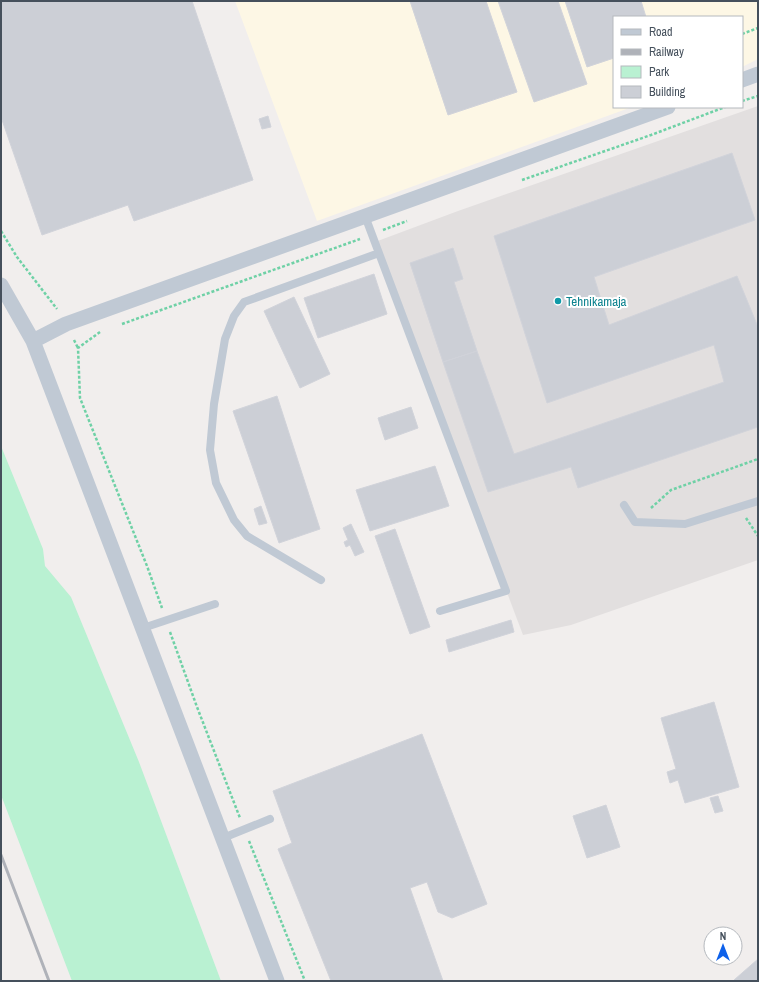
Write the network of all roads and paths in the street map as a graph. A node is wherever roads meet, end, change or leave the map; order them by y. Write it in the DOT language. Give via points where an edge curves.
graph roads {
  1 [pos="758,28"];
  2 [pos="743,34"];
  3 [pos="758,74"];
  4 [pos="743,80"];
  5 [pos="758,96"];
  6 [pos="743,101"];
  7 [pos="665,108"];
  8 [pos="722,108"];
  9 [pos="519,181"];
  10 [pos="365,216"];
  11 [pos="409,220"];
  12 [pos="1,231"];
  13 [pos="372,234"];
  14 [pos="379,253"];
  15 [pos="1,285"];
  16 [pos="66,324"];
  17 [pos="120,325"];
  18 [pos="106,329"];
  19 [pos="33,341"];
  20 [pos="78,348"];
  21 [pos="758,459"];
  22 [pos="732,501"];
  23 [pos="758,501"];
  24 [pos="624,506"];
  25 [pos="739,507"];
  26 [pos="635,522"];
  27 [pos="758,536"];
  28 [pos="321,580"];
  29 [pos="215,604"];
  30 [pos="440,611"];
  31 [pos="166,620"];
  32 [pos="143,628"];
  33 [pos="270,819"];
  34 [pos="245,830"];
  35 [pos="223,838"];
  36 [pos="277,981"];
  37 [pos="305,981"];
  1 -- 2 [label="path"];
  3 -- 4 [label="street"];
  5 -- 6 [label="path"];
  7 -- 10 [label="street"];
  8 -- 9 [label="path"];
  10 -- 13 [label="lane"];
  10 -- 16 [label="street"];
  11 -- 13 [label="path"];
  12 -- 16 [label="path"];
  13 -- 14 [label="lane"];
  13 -- 17 [label="path"];
  14 -- 28 [label="lane" via="244,302 234,316 225,339 214,404 210,450 216,484 234,520 247,536"];
  14 -- 30 [label="lane" via="506,590"];
  15 -- 19 [label="street"];
  16 -- 19 [label="street"];
  16 -- 20 [label="path"];
  18 -- 20 [label="path"];
  19 -- 32 [label="street"];
  20 -- 31 [label="path" via="80,398"];
  21 -- 26 [label="path" via="671,490"];
  22 -- 25 [label="lane"];
  23 -- 25 [label="lane"];
  24 -- 26 [label="lane"];
  25 -- 26 [label="lane" via="686,524"];
  25 -- 27 [label="path"];
  29 -- 31 [label="lane"];
  31 -- 32 [label="lane"];
  31 -- 34 [label="path"];
  32 -- 35 [label="street"];
  33 -- 34 [label="lane"];
  34 -- 35 [label="lane"];
  34 -- 37 [label="path"];
  35 -- 36 [label="street"];
}
